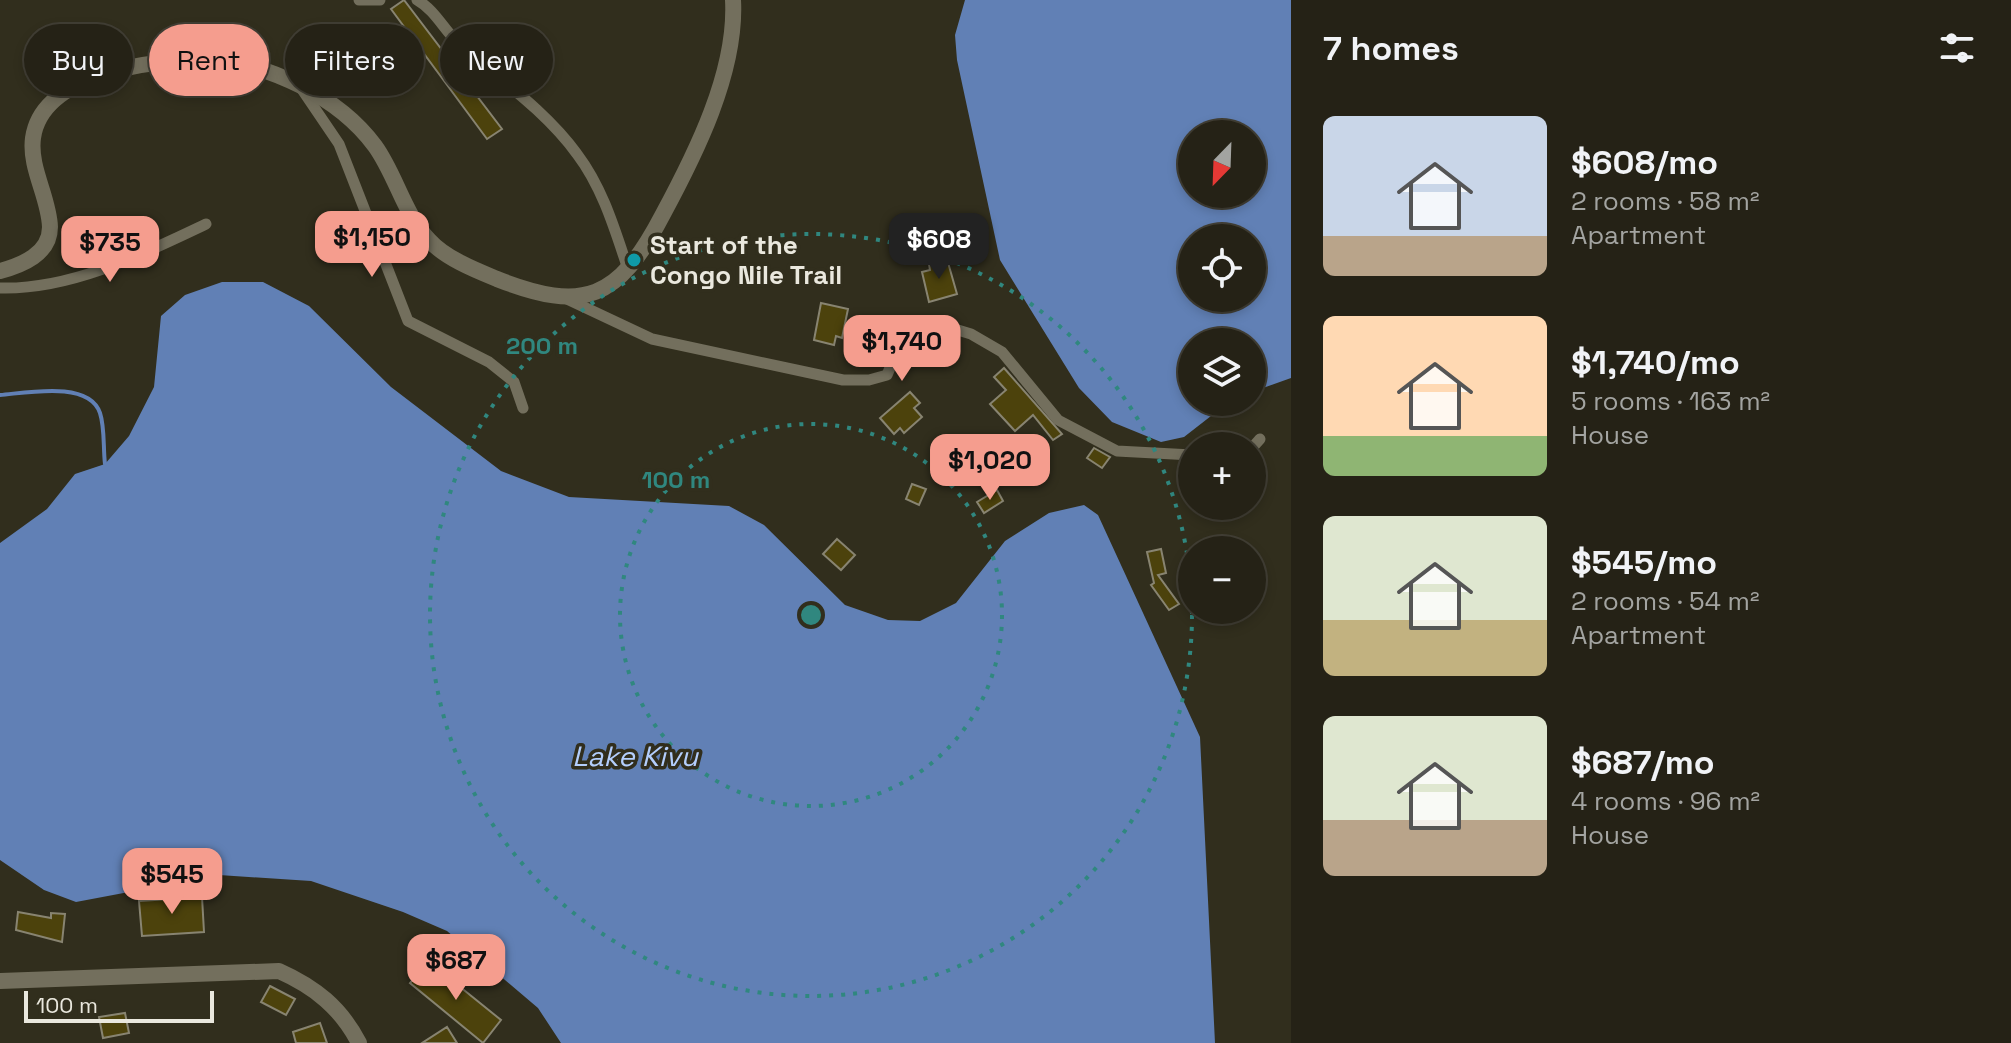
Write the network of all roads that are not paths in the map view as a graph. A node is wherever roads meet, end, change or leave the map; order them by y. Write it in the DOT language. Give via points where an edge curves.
graph roads {
  1 [pos="359,0"];
  2 [pos="380,0"];
  3 [pos="417,0"];
  4 [pos="733,0"];
  5 [pos="285,79"];
  6 [pos="306,96"];
  7 [pos="316,96"];
  8 [pos="206,224"];
  9 [pos="627,266"];
  10 [pos="0,271"];
  11 [pos="0,288"];
  12 [pos="566,299"];
  13 [pos="523,408"];
  14 [pos="1178,454"];
  15 [pos="0,981"];
  16 [pos="359,1043"];
  1 -- 2 [label="street"];
  3 -- 9 [label="street" via="577,154 598,188"];
  4 -- 9 [label="main road" via="722,81 692,160 650,238"];
  5 -- 10 [label="main road" via="208,60 111,72 49,101 33,139 50,227 46,242 38,255"];
  6 -- 13 [label="street" via="339,144 408,321 489,362 514,382"];
  7 -- 12 [label="main road" via="373,144 430,242 485,274 534,294"];
  8 -- 11 [label="street" via="85,276"];
  9 -- 12 [label="main road" via="606,288"];
  12 -- 14 [label="street" via="652,339 843,380 887,375 908,325 938,324 971,334 1002,352 1058,420 1117,451"];
  15 -- 16 [label="main road" via="279,971 319,992"];
}
